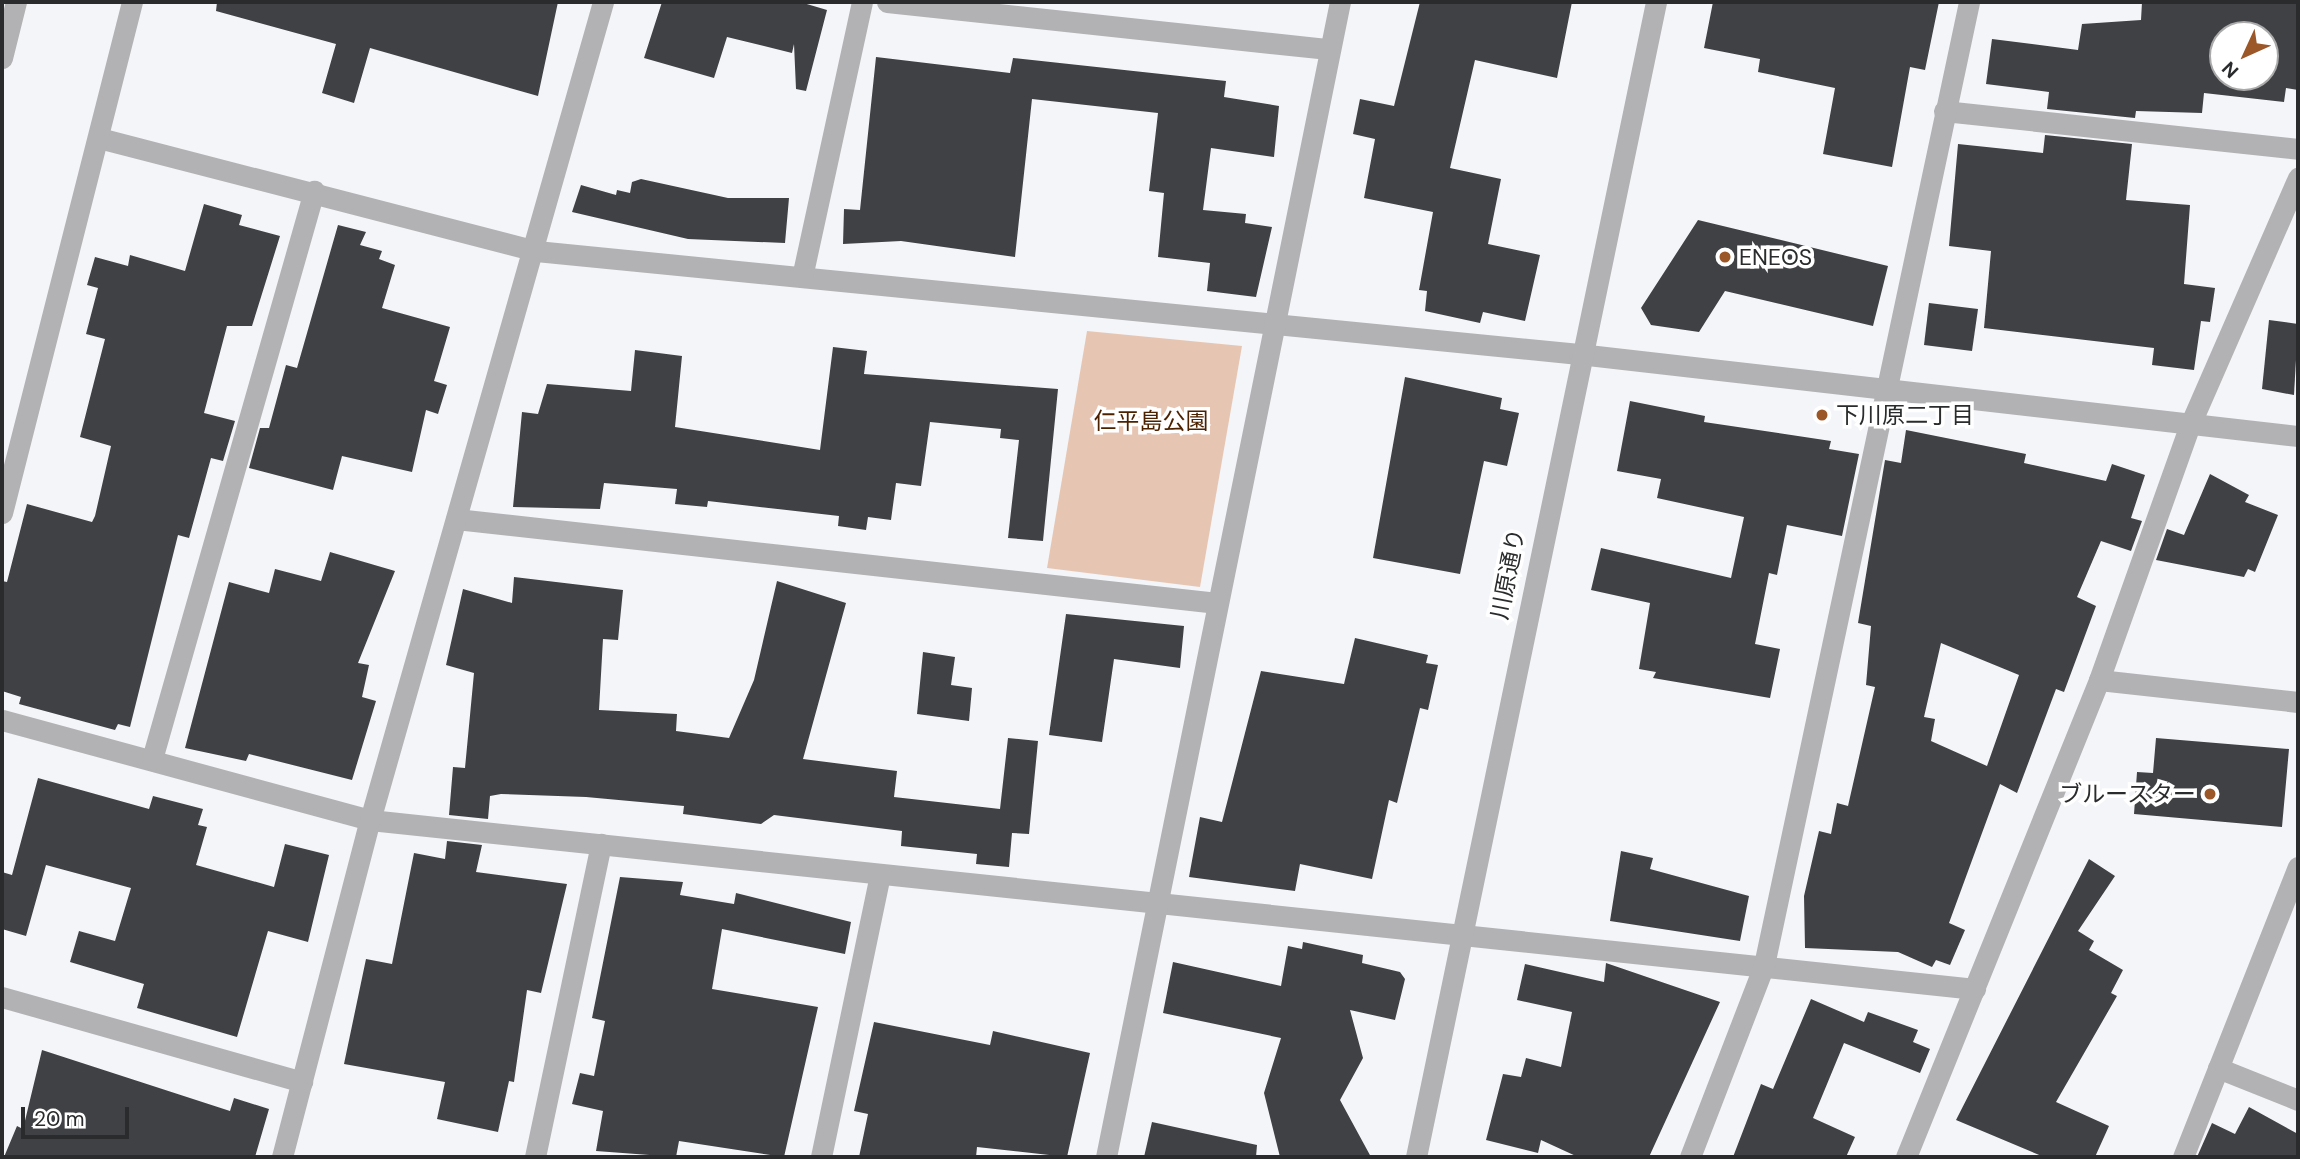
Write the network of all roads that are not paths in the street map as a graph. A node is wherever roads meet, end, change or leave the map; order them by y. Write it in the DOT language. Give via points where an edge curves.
graph roads {
  1 [pos="16,2"];
  2 [pos="132,2"];
  3 [pos="603,2"];
  4 [pos="862,2"];
  5 [pos="887,2"];
  6 [pos="1340,2"];
  7 [pos="1656,2"];
  8 [pos="1969,2"];
  9 [pos="1329,49"];
  10 [pos="2,58"];
  11 [pos="1944,111"];
  12 [pos="99,138"];
  13 [pos="2298,149"];
  14 [pos="2298,178"];
  15 [pos="314,191"];
  16 [pos="536,251"];
  17 [pos="802,277"];
  18 [pos="1275,323"];
  19 [pos="1579,354"];
  20 [pos="1887,391"];
  21 [pos="2190,425"];
  22 [pos="2298,436"];
  23 [pos="2,513"];
  24 [pos="456,519"];
  25 [pos="1217,603"];
  26 [pos="2099,680"];
  27 [pos="2298,702"];
  28 [pos="2,720"];
  29 [pos="152,759"];
  30 [pos="370,820"];
  31 [pos="601,844"];
  32 [pos="2298,867"];
  33 [pos="880,874"];
  34 [pos="1158,904"];
  35 [pos="1463,933"];
  36 [pos="1764,965"];
  37 [pos="1975,989"];
  38 [pos="2,997"];
  39 [pos="2218,1068"];
  40 [pos="302,1082"];
  41 [pos="2298,1100"];
  42 [pos="282,1157"];
  43 [pos="535,1157"];
  44 [pos="821,1157"];
  45 [pos="1106,1157"];
  46 [pos="1416,1157"];
  47 [pos="1690,1157"];
  48 [pos="1906,1157"];
  49 [pos="2183,1157"];
  1 -- 10 [label="street"];
  2 -- 12 [label="street"];
  3 -- 16 [label="street"];
  4 -- 17 [label="street"];
  5 -- 9 [label="street"];
  6 -- 9 [label="street"];
  7 -- 19 [label="street, 川原通り"];
  8 -- 11 [label="street"];
  9 -- 18 [label="street"];
  11 -- 13 [label="street"];
  11 -- 20 [label="street"];
  12 -- 15 [label="street"];
  12 -- 23 [label="street"];
  14 -- 21 [label="street"];
  15 -- 16 [label="street"];
  15 -- 29 [label="street"];
  16 -- 17 [label="street"];
  16 -- 24 [label="street"];
  17 -- 18 [label="street"];
  18 -- 19 [label="street"];
  18 -- 25 [label="street"];
  19 -- 20 [label="street"];
  19 -- 35 [label="street, 川原通り"];
  20 -- 21 [label="street"];
  20 -- 36 [label="street"];
  21 -- 22 [label="street"];
  21 -- 26 [label="street"];
  24 -- 25 [label="street"];
  24 -- 30 [label="street"];
  25 -- 34 [label="street"];
  26 -- 27 [label="street"];
  26 -- 37 [label="street"];
  28 -- 29 [label="street"];
  29 -- 30 [label="street"];
  30 -- 31 [label="street"];
  30 -- 40 [label="street"];
  31 -- 33 [label="street"];
  31 -- 43 [label="street"];
  32 -- 39 [label="street"];
  33 -- 34 [label="street"];
  33 -- 44 [label="street"];
  34 -- 35 [label="street"];
  34 -- 45 [label="street"];
  35 -- 36 [label="street"];
  35 -- 46 [label="street, 川原通り"];
  36 -- 37 [label="street"];
  36 -- 47 [label="street"];
  37 -- 48 [label="street"];
  38 -- 40 [label="street"];
  39 -- 41 [label="street"];
  39 -- 49 [label="street"];
  40 -- 42 [label="street"];
}
